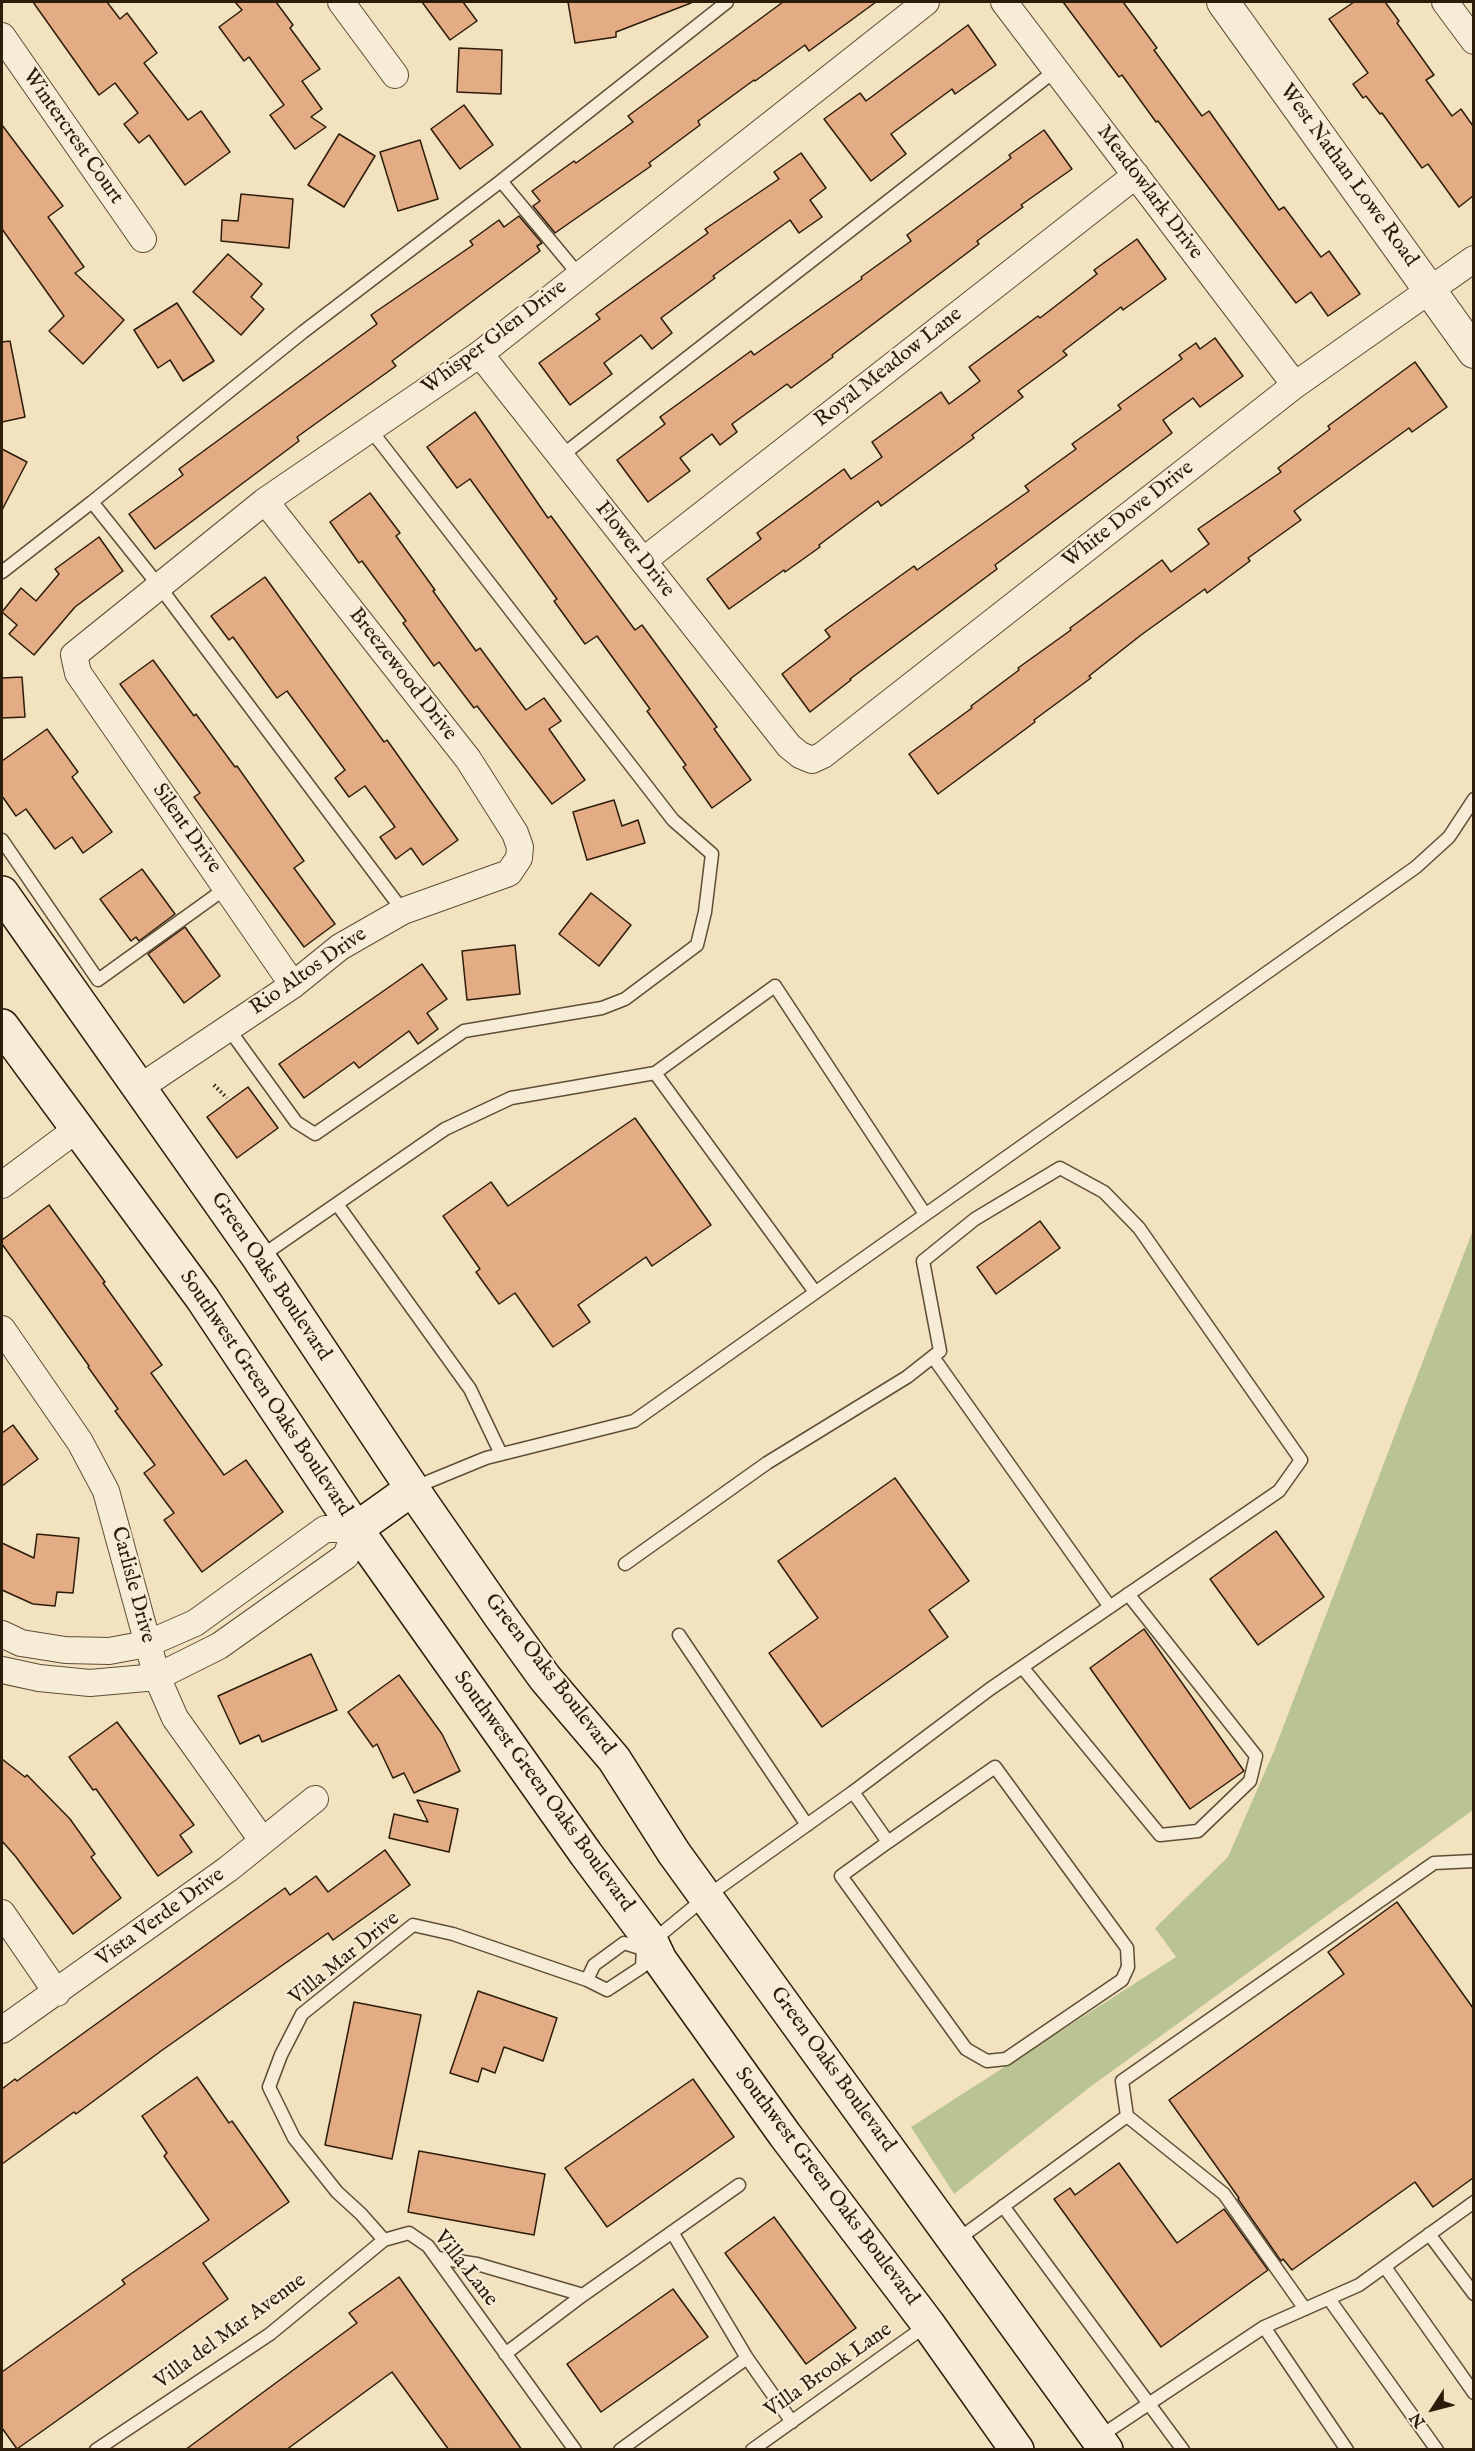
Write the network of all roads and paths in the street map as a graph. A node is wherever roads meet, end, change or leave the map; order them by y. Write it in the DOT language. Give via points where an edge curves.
graph roads {
  1 [pos="341,2"];
  2 [pos="727,2"];
  3 [pos="926,2"];
  4 [pos="1004,2"];
  5 [pos="1223,2"];
  6 [pos="1445,2"];
  7 [pos="2,36"];
  8 [pos="1473,41"];
  9 [pos="1056,70"];
  10 [pos="395,75"];
  11 [pos="1136,176"];
  12 [pos="501,181"];
  13 [pos="143,238"];
  14 [pos="1473,259"];
  15 [pos="579,275"];
  16 [pos="1430,291"];
  17 [pos="1473,352"];
  18 [pos="480,354"];
  19 [pos="1295,385"];
  20 [pos="370,429"];
  21 [pos="560,457"];
  22 [pos="265,501"];
  23 [pos="92,502"];
  24 [pos="643,561"];
  25 [pos="2,572"];
  26 [pos="159,586"];
  27 [pos="78,673"];
  28 [pos="789,746"];
  29 [pos="1473,799"];
  30 [pos="2,840"];
  31 [pos="519,858"];
  32 [pos="226,888"];
  33 [pos="2,893"];
  34 [pos="403,911"];
  35 [pos="293,985"];
  36 [pos="2,1026"];
  37 [pos="228,1028"];
  38 [pos="655,1073"];
  39 [pos="214,1085"];
  40 [pos="139,1088"];
  41 [pos="227,1098"];
  42 [pos="77,1129"];
  43 [pos="2,1185"];
  44 [pos="337,1204"];
  45 [pos="925,1214"];
  46 [pos="259,1258"];
  47 [pos="815,1292"];
  48 [pos="2,1329"];
  49 [pos="933,1357"];
  50 [pos="501,1454"];
  51 [pos="412,1488"];
  52 [pos="356,1529"];
  53 [pos="625,1564"];
  54 [pos="1128,1594"];
  55 [pos="1110,1607"];
  56 [pos="2,1634"];
  57 [pos="679,1635"];
  58 [pos="147,1644"];
  59 [pos="1022,1667"];
  60 [pos="2,1670"];
  61 [pos="157,1677"];
  62 [pos="853,1792"];
  63 [pos="315,1799"];
  64 [pos="807,1825"];
  65 [pos="262,1840"];
  66 [pos="888,1842"];
  67 [pos="1473,1861"];
  68 [pos="706,1897"];
  69 [pos="2,1913"];
  70 [pos="647,1945"];
  71 [pos="587,1980"];
  72 [pos="57,1993"];
  73 [pos="2,2030"];
  74 [pos="1127,2116"];
  75 [pos="740,2185"];
  76 [pos="1473,2202"];
  77 [pos="1003,2206"];
  78 [pos="672,2232"];
  79 [pos="1429,2234"];
  80 [pos="384,2240"];
  81 [pos="956,2240"];
  82 [pos="438,2258"];
  83 [pos="1385,2267"];
  84 [pos="1473,2294"];
  85 [pos="583,2295"];
  86 [pos="1329,2299"];
  87 [pos="1305,2309"];
  88 [pos="928,2324"];
  89 [pos="1264,2327"];
  90 [pos="505,2354"];
  91 [pos="747,2358"];
  92 [pos="1473,2393"];
  93 [pos="1150,2404"];
  94 [pos="792,2422"];
  95 [pos="1096,2446"];
  96 [pos="96,2450"];
  97 [pos="575,2450"];
  98 [pos="620,2450"];
  99 [pos="752,2450"];
  100 [pos="1017,2450"];
  101 [pos="1183,2450"];
  102 [pos="1347,2450"];
  103 [pos="1437,2450"];
  1 -- 10 [label="street"];
  2 -- 12 [label="lane"];
  3 -- 15 [label="street, Whisper Glen Drive"];
  4 -- 9 [label="street, Meadowlark Drive"];
  5 -- 16 [label="street, West Nathan Lowe Road"];
  6 -- 8 [label="street"];
  7 -- 13 [label="street, Wintercrest Court"];
  9 -- 11 [label="street, Meadowlark Drive"];
  9 -- 21 [label="lane"];
  11 -- 19 [label="street, Meadowlark Drive"];
  11 -- 24 [label="street, Royal Meadow Lane"];
  12 -- 15 [label="lane"];
  12 -- 23 [label="lane" via="294,339"];
  14 -- 16 [label="street, White Dove Drive"];
  15 -- 18 [label="street, Whisper Glen Drive"];
  16 -- 17 [label="street, West Nathan Lowe Road"];
  16 -- 19 [label="street, White Dove Drive"];
  18 -- 20 [label="street, Whisper Glen Drive"];
  18 -- 21 [label="street, Flower Drive"];
  19 -- 28 [label="street, White Dove Drive" via="823,755 812,760"];
  20 -- 22 [label="street, Whisper Glen Drive"];
  20 -- 37 [label="lane" via="673,820 712,854 697,945 625,999 602,1008 464,1031 315,1134 296,1122"];
  21 -- 24 [label="street, Flower Drive"];
  22 -- 26 [label="street, Whisper Glen Drive"];
  22 -- 31 [label="street, Breezewood Drive" via="468,759 515,833"];
  23 -- 25 [label="lane"];
  23 -- 26 [label="lane"];
  24 -- 28 [label="street, Flower Drive"];
  26 -- 27 [label="street, Whisper Glen Drive" via="74,655"];
  26 -- 34 [label="lane"];
  27 -- 32 [label="street, Silent Drive"];
  29 -- 45 [label="lane" via="1449,837 1416,867"];
  30 -- 32 [label="lane" via="98,980"];
  31 -- 34 [label="street, Rio Altos Drive" via="508,873"];
  32 -- 35 [label="street, Silent Drive"];
  33 -- 40 [label="main road, Green Oaks Boulevard"];
  34 -- 35 [label="street, Rio Altos Drive" via="340,946"];
  35 -- 37 [label="street, Rio Altos Drive"];
  36 -- 42 [label="main road"];
  37 -- 40 [label="street, Rio Altos Drive"];
  38 -- 44 [label="lane" via="511,1098 445,1129"];
  38 -- 45 [label="lane" via="775,986"];
  38 -- 47 [label="lane"];
  39 -- 41 [label="path"];
  40 -- 46 [label="main road, Green Oaks Boulevard"];
  42 -- 43 [label="street"];
  42 -- 52 [label="main road, Southwest Green Oaks Boulevard" via="201,1298"];
  44 -- 46 [label="lane"];
  44 -- 50 [label="lane" via="470,1389"];
  45 -- 47 [label="lane"];
  46 -- 51 [label="main road, Green Oaks Boulevard"];
  47 -- 50 [label="lane" via="634,1421"];
  48 -- 58 [label="street, Carlisle Drive" via="80,1442 106,1491"];
  49 -- 53 [label="lane" via="767,1463"];
  49 -- 54 [label="lane, Villa Mar Drive" via="940,1351 923,1261 975,1219 1060,1168 1104,1192 1139,1228 1301,1460 1279,1491"];
  49 -- 55 [label="lane"];
  50 -- 51 [label="lane"];
  51 -- 52 [label="main road"];
  51 -- 68 [label="main road, Green Oaks Boulevard" via="545,1678 614,1759"];
  52 -- 58 [label="street" via="325,1529 195,1623"];
  52 -- 61 [label="street" via="346,1556 219,1646"];
  52 -- 70 [label="main road, Southwest Green Oaks Boulevard"];
  54 -- 55 [label="lane, Villa Mar Drive"];
  54 -- 59 [label="lane" via="1256,1756 1250,1781 1198,1830 1160,1835"];
  55 -- 59 [label="lane, Villa Mar Drive"];
  56 -- 58 [label="street" via="21,1643 64,1650 109,1651"];
  57 -- 64 [label="lane"];
  58 -- 61 [label="street, Carlisle Drive"];
  59 -- 62 [label="lane, Villa Mar Drive"];
  60 -- 61 [label="street" via="90,1683"];
  61 -- 65 [label="street, Carlisle Drive" via="175,1718"];
  62 -- 64 [label="lane, Villa Mar Drive"];
  62 -- 66 [label="lane"];
  63 -- 65 [label="street, Vista Verde Drive"];
  64 -- 68 [label="lane, Villa Mar Drive"];
  65 -- 72 [label="street, Vista Verde Drive"];
  66 -- 66 [label="lane" via="841,1876 966,2049 987,2061 1006,2059 1122,1980 1128,1967 1127,1948 995,1767"];
  67 -- 74 [label="lane" via="1434,1863 1122,2081"];
  68 -- 70 [label="lane, Villa Mar Drive"];
  68 -- 81 [label="main road, Green Oaks Boulevard"];
  69 -- 72 [label="street"];
  70 -- 71 [label="lane" via="624,1943 594,1965"];
  70 -- 71 [label="lane, Villa Mar Drive" via="642,1967 607,1990"];
  70 -- 88 [label="main road, Southwest Green Oaks Boulevard"];
  71 -- 80 [label="lane, Villa Mar Drive" via="453,1934 413,1925 302,2014 269,2087 294,2138 337,2192"];
  72 -- 73 [label="street, Vista Verde Drive"];
  74 -- 77 [label="lane"];
  74 -- 87 [label="lane" via="1224,2194"];
  75 -- 78 [label="lane"];
  76 -- 79 [label="lane"];
  77 -- 81 [label="lane"];
  77 -- 93 [label="lane"];
  78 -- 85 [label="lane"];
  78 -- 91 [label="lane"];
  79 -- 83 [label="lane"];
  79 -- 84 [label="lane"];
  80 -- 82 [label="lane, Villa Lane" via="409,2233"];
  80 -- 96 [label="lane, Villa del Mar Avenue" via="270,2334"];
  81 -- 95 [label="main road, Green Oaks Boulevard"];
  82 -- 85 [label="lane" via="477,2264"];
  82 -- 90 [label="lane, Villa Lane"];
  83 -- 86 [label="lane"];
  83 -- 92 [label="lane"];
  85 -- 90 [label="lane"];
  86 -- 87 [label="lane"];
  86 -- 103 [label="lane"];
  87 -- 89 [label="lane"];
  88 -- 94 [label="lane, Villa Brook Lane"];
  88 -- 100 [label="main road, Southwest Green Oaks Boulevard"];
  89 -- 93 [label="lane"];
  89 -- 102 [label="lane"];
  90 -- 97 [label="lane, Villa Lane"];
  91 -- 94 [label="lane"];
  91 -- 98 [label="lane"];
  93 -- 95 [label="lane"];
  93 -- 101 [label="lane"];
  94 -- 99 [label="lane, Villa Brook Lane"];
}
